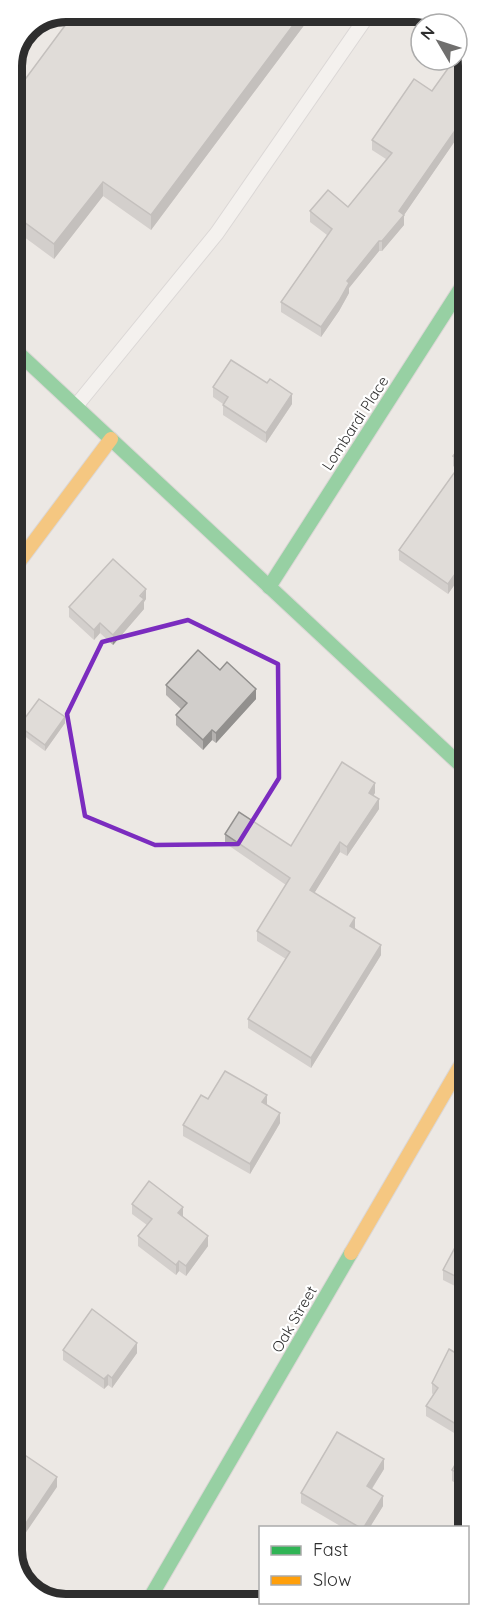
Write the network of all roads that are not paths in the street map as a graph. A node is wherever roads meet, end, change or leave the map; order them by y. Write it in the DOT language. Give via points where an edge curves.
graph roads {
  1 [pos="362,23"];
  2 [pos="458,293"];
  3 [pos="22,356"];
  4 [pos="76,406"];
  5 [pos="111,440"];
  6 [pos="22,558"];
  7 [pos="269,587"];
  8 [pos="458,763"];
  9 [pos="458,1070"];
  10 [pos="153,1593"];
  1 -- 4 [label="lane" via="217,233"];
  2 -- 7 [label="main road, Lombardi Place"];
  3 -- 4 [label="main road"];
  4 -- 5 [label="main road"];
  5 -- 6 [label="main road"];
  5 -- 7 [label="main road"];
  7 -- 8 [label="main road"];
  9 -- 10 [label="main road, Oak Street"];
}
